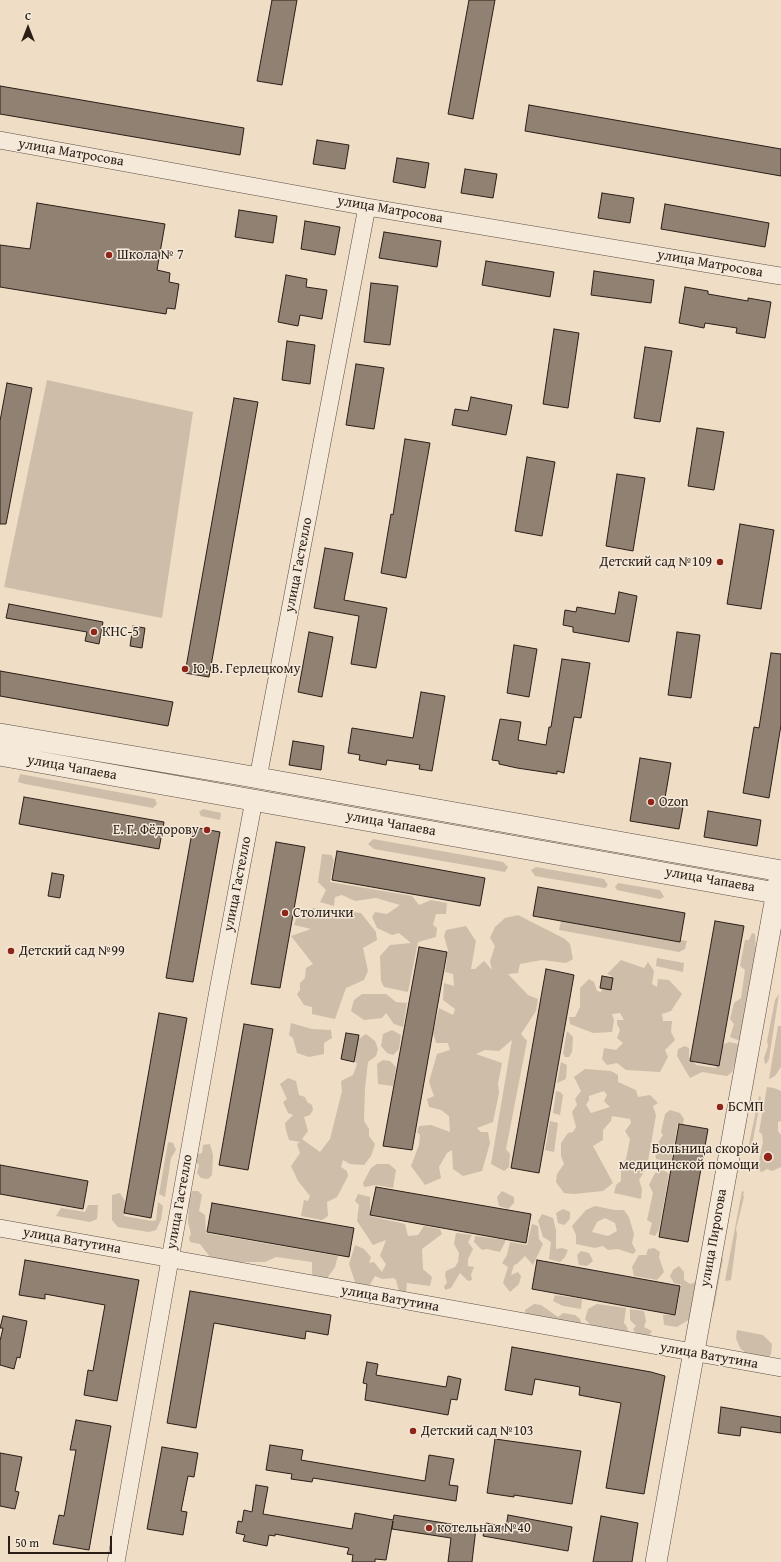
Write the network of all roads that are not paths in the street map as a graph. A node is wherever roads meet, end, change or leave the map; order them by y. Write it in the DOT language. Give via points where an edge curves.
graph roads {
  1 [pos="0,140"];
  2 [pos="367,206"];
  3 [pos="781,276"];
  4 [pos="0,734"];
  5 [pos="0,755"];
  6 [pos="258,778"];
  7 [pos="254,800"];
  8 [pos="781,869"];
  9 [pos="779,893"];
  10 [pos="0,1228"];
  11 [pos="170,1260"];
  12 [pos="693,1353"];
  13 [pos="781,1368"];
  14 [pos="116,1562"];
  15 [pos="656,1562"];
  1 -- 2 [label="street, улица Матросова"];
  2 -- 3 [label="street, улица Матросова"];
  2 -- 6 [label="street, улица Гастелло"];
  4 -- 6 [label="street"];
  5 -- 7 [label="street, улица Чапаева"];
  6 -- 7 [label="street, улица Гастелло"];
  6 -- 8 [label="street"];
  7 -- 9 [label="street, улица Чапаева"];
  7 -- 11 [label="street, улица Гастелло"];
  8 -- 9 [label="street, улица Пирогова"];
  9 -- 12 [label="street, улица Пирогова"];
  10 -- 11 [label="street, улица Ватутина"];
  11 -- 12 [label="street, улица Ватутина"];
  11 -- 14 [label="street, улица Гастелло"];
  12 -- 13 [label="street, улица Ватутина"];
  12 -- 15 [label="street, улица Пирогова"];
}
